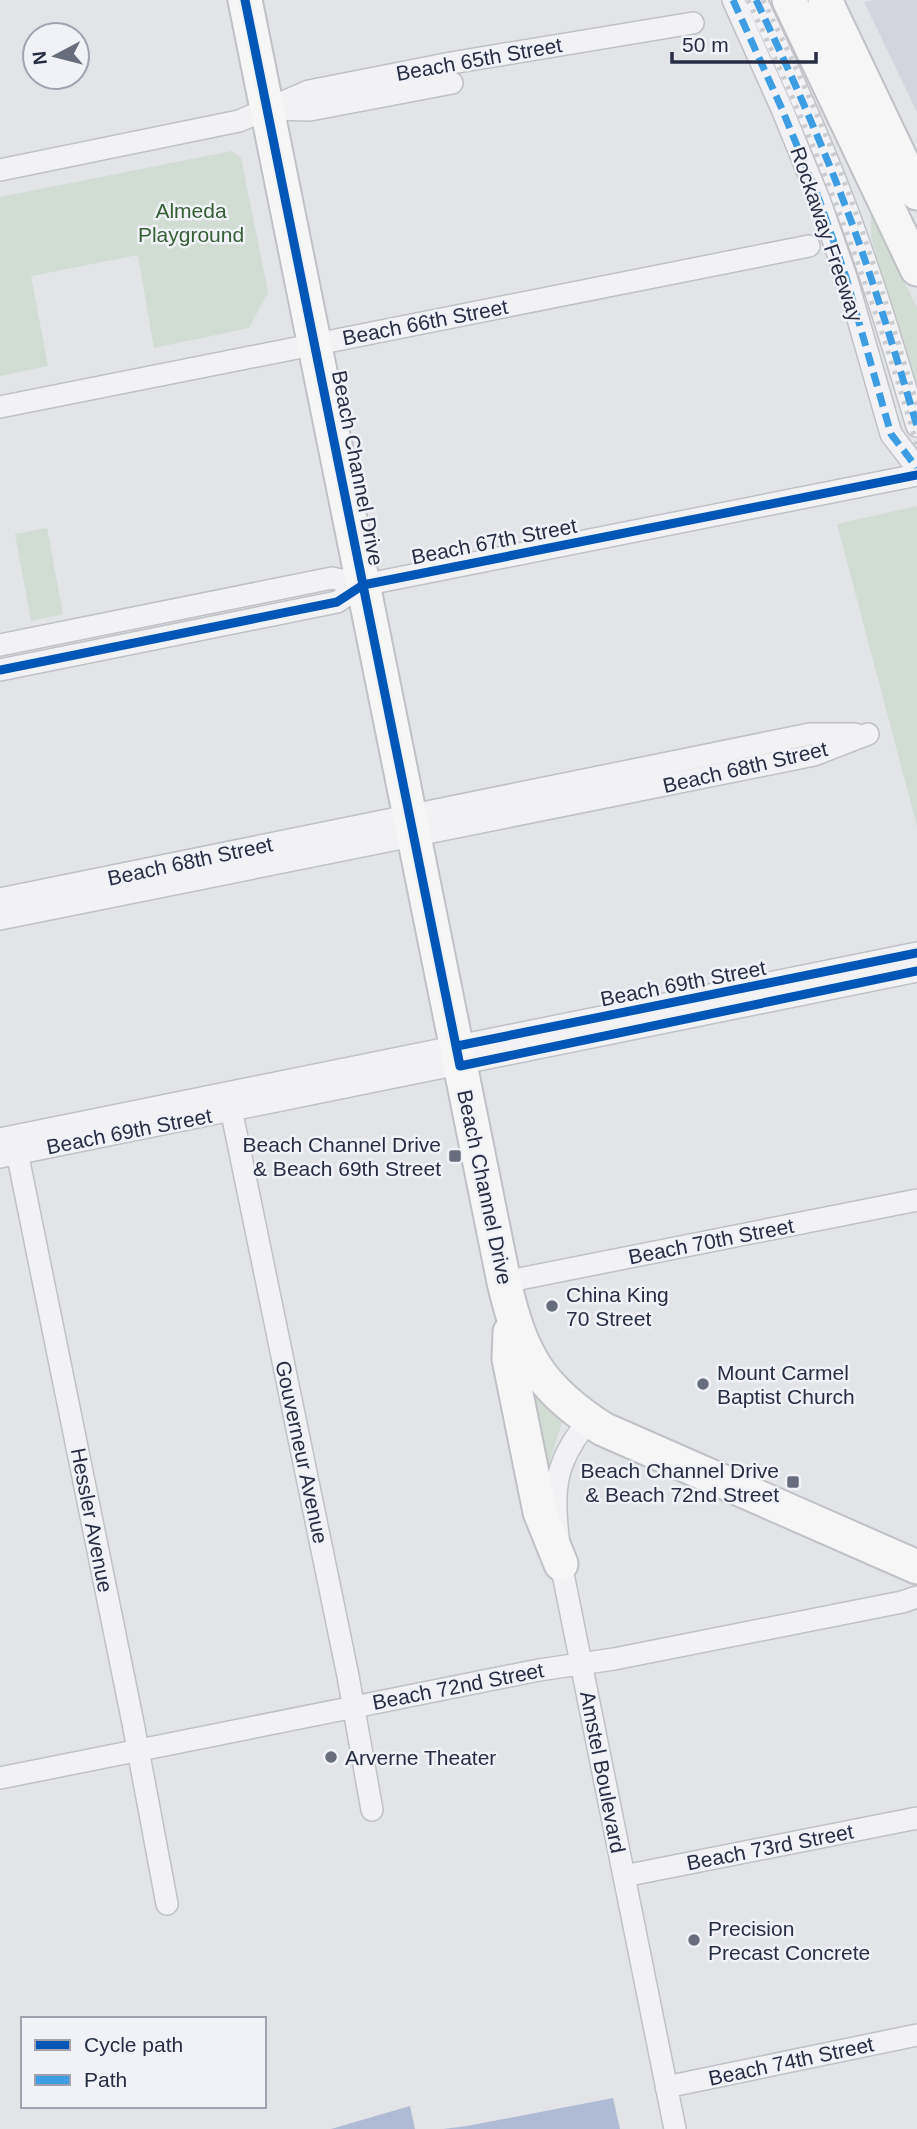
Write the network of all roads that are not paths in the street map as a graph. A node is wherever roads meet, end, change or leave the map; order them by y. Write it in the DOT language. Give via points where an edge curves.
graph roads {
  1 [pos="245,0"];
  2 [pos="733,0"];
  3 [pos="756,0"];
  4 [pos="807,3"];
  5 [pos="693,23"];
  6 [pos="452,83"];
  7 [pos="267,109"];
  8 [pos="0,170"];
  9 [pos="917,193"];
  10 [pos="809,246"];
  11 [pos="917,269"];
  12 [pos="315,344"];
  13 [pos="0,407"];
  14 [pos="917,426"];
  15 [pos="917,468"];
  16 [pos="917,475"];
  17 [pos="363,585"];
  18 [pos="0,645"];
  19 [pos="0,670"];
  20 [pos="412,826"];
  21 [pos="0,899"];
  22 [pos="0,919"];
  23 [pos="917,953"];
  24 [pos="917,971"];
  25 [pos="458,1056"];
  26 [pos="230,1102"];
  27 [pos="8,1147"];
  28 [pos="917,1200"];
  29 [pos="508,1297"];
  30 [pos="589,1420"];
  31 [pos="561,1564"];
  32 [pos="917,1567"];
  33 [pos="917,1597"];
  34 [pos="581,1664"];
  35 [pos="353,1707"];
  36 [pos="138,1751"];
  37 [pos="0,1778"];
  38 [pos="372,1810"];
  39 [pos="917,1818"];
  40 [pos="624,1876"];
  41 [pos="167,1905"];
  42 [pos="917,2035"];
  43 [pos="666,2087"];
  44 [pos="675,2129"];
  1 -- 7 [label="main road, Beach Channel Drive"];
  2 -- 15 [label="street, Rockaway Freeway" via="820,202 891,434"];
  3 -- 14 [label="street, Rockaway Freeway" via="842,199"];
  4 -- 9 [label="main road"];
  4 -- 11 [label="main road"];
  5 -- 7 [label="street, Beach 65th Street" via="373,78 309,91"];
  6 -- 7 [label="street, Beach 65th Street" via="310,110"];
  7 -- 8 [label="street, Beach 65th Street" via="239,121"];
  7 -- 12 [label="main road, Beach Channel Drive"];
  10 -- 12 [label="street, Beach 66th Street"];
  12 -- 13 [label="street, Beach 66th Street"];
  12 -- 17 [label="main road, Beach Channel Drive"];
  16 -- 17 [label="street, Beach 67th Street"];
  17 -- 18 [label="street, Beach 67th Street" via="332,578"];
  17 -- 19 [label="street, Beach 67th Street" via="337,603"];
  17 -- 20 [label="main road, Beach Channel Drive"];
  20 -- 20 [label="street, Beach 68th Street" via="814,755 868,734 810,734"];
  20 -- 21 [label="street, Beach 68th Street"];
  20 -- 22 [label="street, Beach 68th Street"];
  20 -- 25 [label="main road, Beach Channel Drive"];
  23 -- 25 [label="street, Beach 69th Street"];
  24 -- 25 [label="street, Beach 69th Street"];
  25 -- 26 [label="street, Beach 69th Street"];
  25 -- 29 [label="main road, Beach Channel Drive"];
  26 -- 27 [label="street, Beach 69th Street"];
  26 -- 35 [label="street, Gouverneur Avenue"];
  27 -- 36 [label="street, Hessler Avenue"];
  28 -- 29 [label="street, Beach 70th Street"];
  29 -- 30 [label="main road, Beach Channel Drive" via="520,1339 539,1374"];
  29 -- 31 [label="main road" via="509,1359 540,1512"];
  30 -- 31 [label="street, Amstel Boulevard" via="559,1475 556,1512"];
  30 -- 32 [label="main road, Beach Channel Drive"];
  31 -- 34 [label="street, Amstel Boulevard"];
  33 -- 34 [label="street, Beach 72nd Street"];
  34 -- 35 [label="street, Beach 72nd Street"];
  34 -- 40 [label="street, Amstel Boulevard"];
  35 -- 36 [label="street, Beach 72nd Street"];
  35 -- 38 [label="street, Gouverneur Avenue"];
  36 -- 37 [label="street, Beach 72nd Street"];
  36 -- 41 [label="street, Hessler Avenue"];
  39 -- 40 [label="street, Beach 73rd Street"];
  40 -- 43 [label="street, Amstel Boulevard"];
  42 -- 43 [label="street, Beach 74th Street"];
  43 -- 44 [label="street, Amstel Boulevard"];
}
